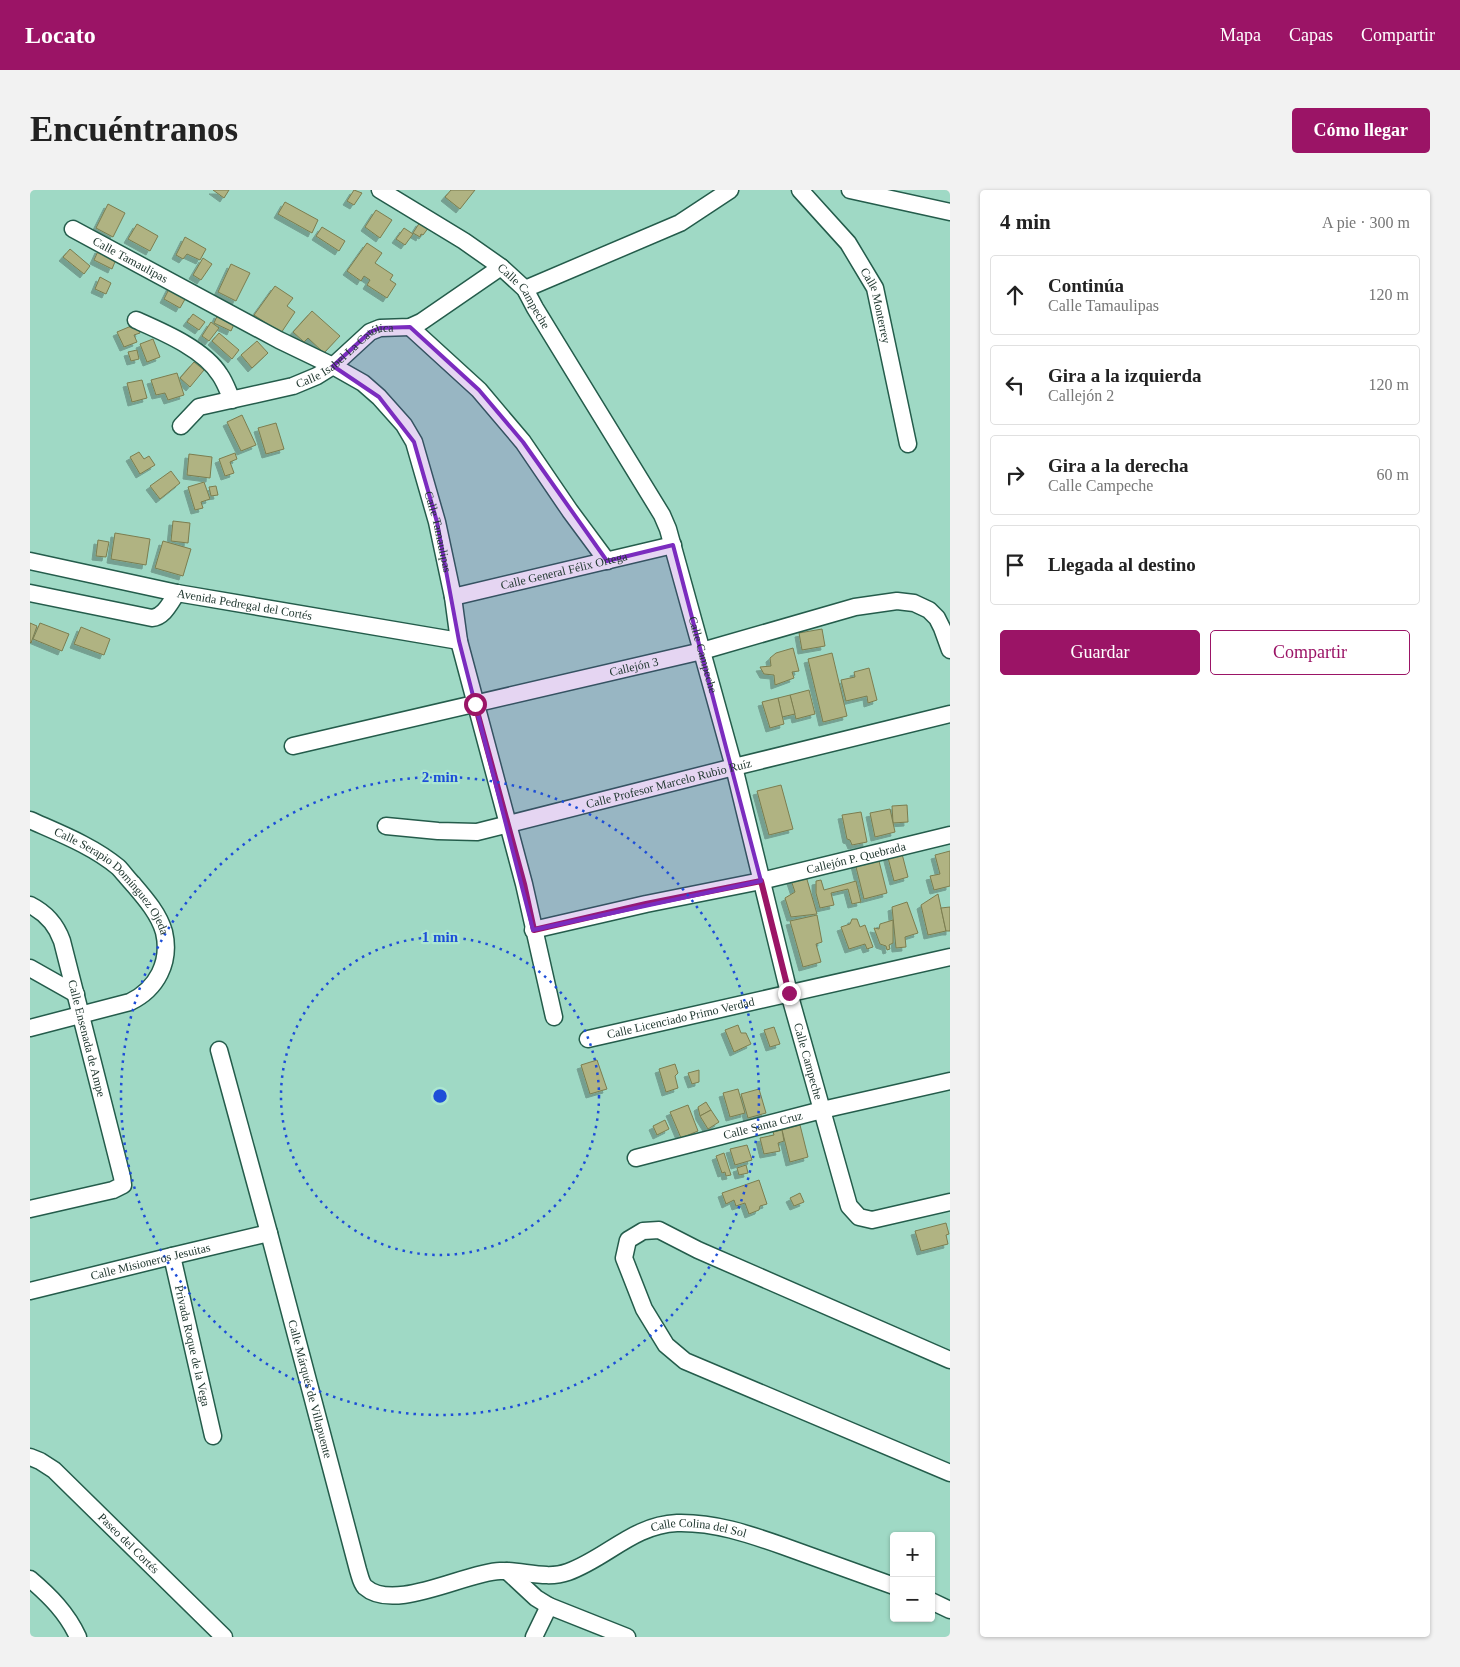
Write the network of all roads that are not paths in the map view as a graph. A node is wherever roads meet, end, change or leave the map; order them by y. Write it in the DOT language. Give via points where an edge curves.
graph roads {
  1 [pos="380,190"];
  2 [pos="730,190"];
  3 [pos="800,190"];
  4 [pos="850,190"];
  5 [pos="950,212"];
  6 [pos="73,229"];
  7 [pos="501,267"];
  8 [pos="524,289"];
  9 [pos="136,320"];
  10 [pos="410,327"];
  11 [pos="333,366"];
  12 [pos="232,400"];
  13 [pos="182,426"];
  14 [pos="908,444"];
  15 [pos="673,545"];
  16 [pos="607,561"];
  17 [pos="30,562"];
  18 [pos="30,593"];
  19 [pos="177,593"];
  20 [pos="453,597"];
  21 [pos="459,641"];
  22 [pos="950,650"];
  23 [pos="702,651"];
  24 [pos="475,704"];
  25 [pos="950,714"];
  26 [pos="293,746"];
  27 [pos="734,767"];
  28 [pos="30,820"];
  29 [pos="507,824"];
  30 [pos="386,826"];
  31 [pos="950,835"];
  32 [pos="761,881"];
  33 [pos="30,905"];
  34 [pos="534,930"];
  35 [pos="950,957"];
  36 [pos="30,968"];
  37 [pos="789,993"];
  38 [pos="76,994"];
  39 [pos="81,1014"];
  40 [pos="554,1017"];
  41 [pos="35,1023"];
  42 [pos="588,1039"];
  43 [pos="218,1050"];
  44 [pos="950,1081"];
  45 [pos="822,1110"];
  46 [pos="636,1158"];
  47 [pos="950,1202"];
  48 [pos="30,1209"];
  49 [pos="270,1234"];
  50 [pos="172,1256"];
  51 [pos="30,1291"];
  52 [pos="950,1360"];
  53 [pos="213,1436"];
  54 [pos="30,1457"];
  55 [pos="950,1473"];
  56 [pos="507,1571"];
  57 [pos="30,1580"];
  58 [pos="890,1585"];
  59 [pos="935,1604"];
  60 [pos="549,1606"];
  61 [pos="950,1610"];
  62 [pos="78,1637"];
  63 [pos="224,1637"];
  64 [pos="534,1637"];
  65 [pos="628,1637"];
  1 -- 7 [label="street, Calle Campeche"];
  2 -- 8 [label="street" via="680,224"];
  3 -- 14 [label="street, Calle Monterrey" via="848,243 875,288"];
  4 -- 5 [label="street"];
  6 -- 11 [label="street, Calle Tamaulipas"];
  7 -- 8 [label="street, Calle Campeche"];
  7 -- 10 [label="street, Calle Isabel La Católica"];
  8 -- 15 [label="street, Calle Campeche" via="662,515"];
  9 -- 12 [label="street" via="164,332 202,355 220,374"];
  10 -- 11 [label="street, Calle Isabel La Católica" via="380,328 370,332"];
  10 -- 16 [label="street" via="479,390 523,442"];
  11 -- 12 [label="street, Calle Isabel La Católica" via="293,386"];
  11 -- 20 [label="street, Calle Tamaulipas" via="363,383 379,397 404,424 414,442 437,522"];
  12 -- 13 [label="street, Calle Isabel La Católica" via="199,407"];
  15 -- 16 [label="street, Calle General Félix Ortega"];
  15 -- 23 [label="street, Calle Campeche"];
  16 -- 20 [label="street, Calle General Félix Ortega"];
  17 -- 19 [label="street, Avenida Pedregal del Cortés"];
  18 -- 19 [label="street" via="152,618 163,613"];
  19 -- 21 [label="street, Avenida Pedregal del Cortés"];
  20 -- 21 [label="street, Calle Tamaulipas"];
  21 -- 24 [label="street, Calle Tamaulipas"];
  22 -- 23 [label="street, Callejón 3" via="937,618 922,605 906,601 855,607"];
  23 -- 24 [label="street, Callejón 3"];
  23 -- 27 [label="street, Calle Campeche"];
  24 -- 26 [label="street, Callejón 3"];
  24 -- 29 [label="street, Calle Tamaulipas"];
  25 -- 27 [label="street, Calle Profesor Marcelo Rubio Ruíz"];
  27 -- 29 [label="street, Calle Profesor Marcelo Rubio Ruíz"];
  27 -- 32 [label="street, Calle Campeche"];
  28 -- 39 [label="street, Calle Serapio Domínguez Ojeda" via="78,842 118,867 150,904 164,932 164,962 156,981 139,998"];
  29 -- 30 [label="street, Calle Profesor Marcelo Rubio Ruíz" via="466,833"];
  29 -- 34 [label="street, Calle Tamaulipas"];
  31 -- 32 [label="street, Callejón P. Quebrada"];
  32 -- 34 [label="street, Callejón P. Quebrada"];
  32 -- 37 [label="street, Calle Campeche"];
  33 -- 38 [label="street, Calle Ensenada de Ampe" via="58,928"];
  34 -- 40 [label="street, Calle Tamaulipas"];
  35 -- 37 [label="street, Calle Licenciado Primo Verdad"];
  36 -- 38 [label="street"];
  37 -- 42 [label="street, Calle Licenciado Primo Verdad"];
  37 -- 45 [label="street, Calle Campeche"];
  38 -- 39 [label="street, Calle Ensenada de Ampe"];
  39 -- 41 [label="street"];
  39 -- 48 [label="street, Calle Ensenada de Ampe" via="123,1185"];
  43 -- 49 [label="street, Calle Márqués de Villapuente"];
  44 -- 45 [label="street, Calle Santa Cruz"];
  45 -- 46 [label="street, Calle Santa Cruz"];
  45 -- 47 [label="street, Calle Campeche" via="849,1206 859,1217 872,1220"];
  49 -- 50 [label="street, Calle Misioneros Jesuitas"];
  49 -- 56 [label="street, Calle Márqués de Villapuente" via="362,1583 377,1594 398,1595 439,1588 480,1574"];
  50 -- 51 [label="street, Calle Misioneros Jesuitas"];
  50 -- 53 [label="street, Privada Roque de la Vega"];
  52 -- 55 [label="street" via="659,1230 643,1232 628,1240 624,1258 644,1309 666,1345 685,1361"];
  54 -- 63 [label="street, Paseo del Cortés" via="54,1470"];
  56 -- 58 [label="street, Calle Colina del Sol" via="550,1575 565,1573 586,1565 629,1537 655,1527 676,1523 705,1524 737,1531"];
  56 -- 60 [label="street"];
  57 -- 62 [label="street" via="65,1613"];
  59 -- 61 [label="street"];
  60 -- 64 [label="street"];
  60 -- 65 [label="street"];
}
